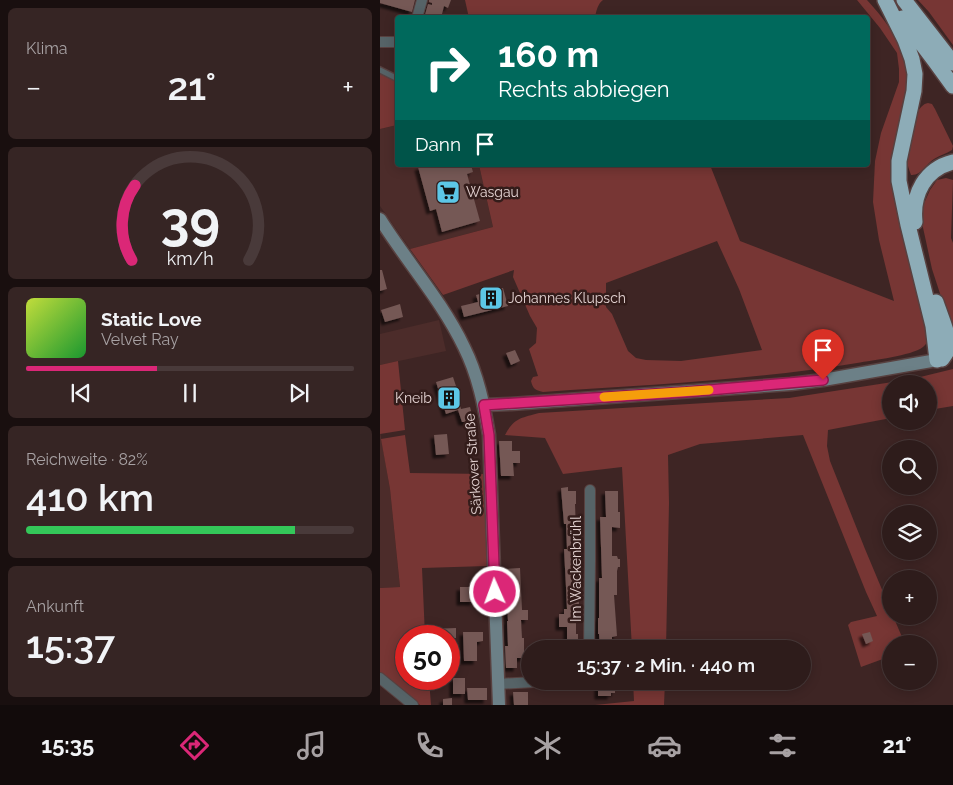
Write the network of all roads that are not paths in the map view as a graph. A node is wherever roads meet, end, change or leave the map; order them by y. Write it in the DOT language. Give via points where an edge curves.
graph roads {
  1 [pos="422,0"];
  2 [pos="886,0"];
  3 [pos="904,0"];
  4 [pos="418,15"];
  5 [pos="380,42"];
  6 [pos="395,42"];
  7 [pos="953,63"];
  8 [pos="380,70"];
  9 [pos="395,78"];
  10 [pos="953,86"];
  11 [pos="953,162"];
  12 [pos="380,219"];
  13 [pos="949,332"];
  14 [pos="940,360"];
  15 [pos="484,405"];
  16 [pos="590,490"];
  17 [pos="589,640"];
  18 [pos="380,678"];
  19 [pos="521,683"];
  20 [pos="498,684"];
  21 [pos="413,705"];
  22 [pos="499,705"];
  1 -- 4 [label="street"];
  2 -- 10 [label="highway"];
  2 -- 14 [label="highway" via="912,59 914,91 899,161 900,181"];
  3 -- 7 [label="highway"];
  5 -- 6 [label="street"];
  8 -- 9 [label="lane"];
  11 -- 13 [label="highway" via="938,168 928,177 914,207 916,231 928,280"];
  12 -- 15 [label="main road, Särkover Straße" via="457,334 472,364"];
  13 -- 14 [label="highway" via="949,345"];
  14 -- 15 [label="main road" via="791,384"];
  15 -- 20 [label="main road, Särkover Straße" via="489,435"];
  16 -- 17 [label="street, Im Wackenbrühl"];
  18 -- 21 [label="street"];
  19 -- 20 [label="street"];
  20 -- 22 [label="main road, Särkover Straße"];
}
